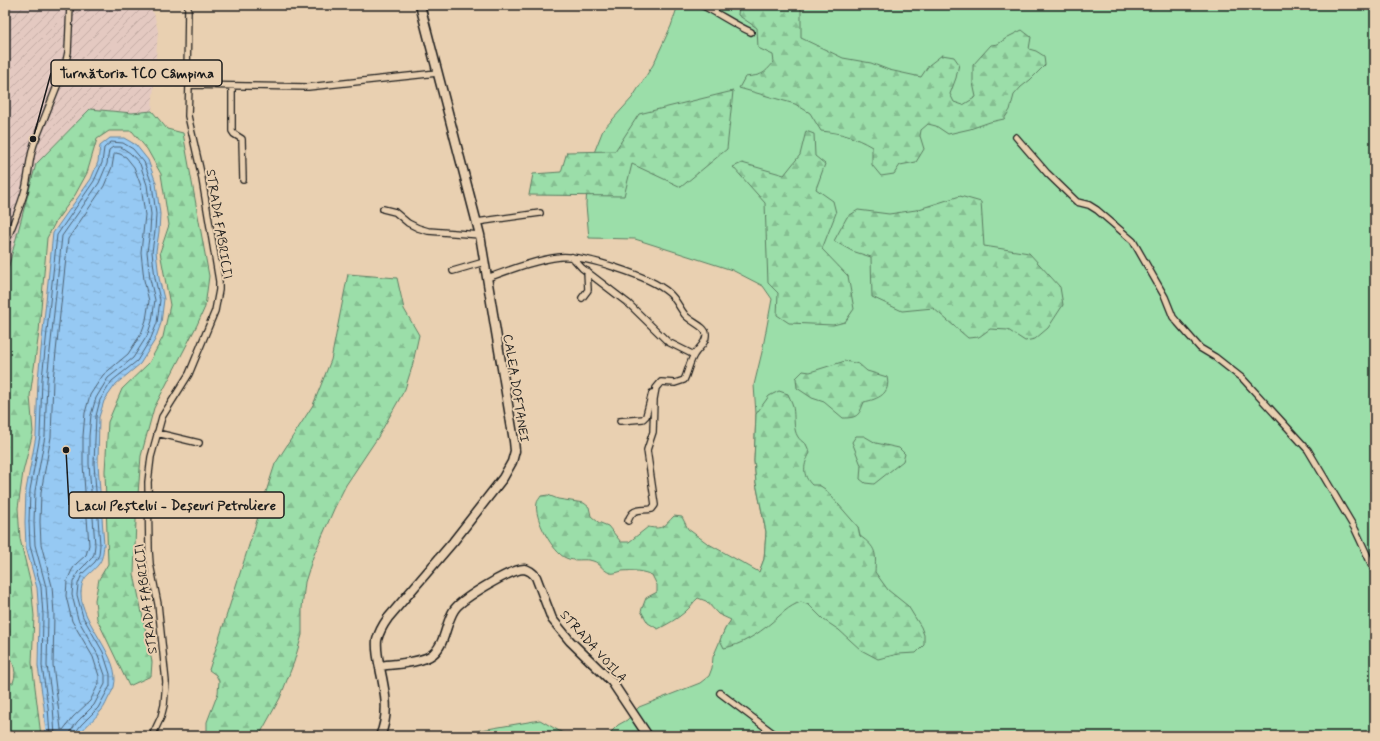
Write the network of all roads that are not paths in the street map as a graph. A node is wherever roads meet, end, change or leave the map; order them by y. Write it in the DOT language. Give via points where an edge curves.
graph roads {
  1 [pos="70,5"];
  2 [pos="188,5"];
  3 [pos="420,5"];
  4 [pos="701,5"];
  5 [pos="751,32"];
  6 [pos="437,72"];
  7 [pos="189,85"];
  8 [pos="232,86"];
  9 [pos="1016,136"];
  10 [pos="243,180"];
  11 [pos="383,209"];
  12 [pos="540,213"];
  13 [pos="477,222"];
  14 [pos="480,235"];
  15 [pos="5,246"];
  16 [pos="572,257"];
  17 [pos="484,262"];
  18 [pos="454,271"];
  19 [pos="587,271"];
  20 [pos="486,278"];
  21 [pos="582,298"];
  22 [pos="694,355"];
  23 [pos="656,388"];
  24 [pos="620,421"];
  25 [pos="157,433"];
  26 [pos="199,443"];
  27 [pos="628,521"];
  28 [pos="1375,572"];
  29 [pos="380,666"];
  30 [pos="720,693"];
  31 [pos="152,736"];
  32 [pos="380,736"];
  33 [pos="648,736"];
  34 [pos="777,736"];
  1 -- 15 [label="street" via="65,66 30,156 25,191"];
  2 -- 7 [label="street, STRADA FABRICII"];
  3 -- 6 [label="main road, CALEA DOFTANEI"];
  4 -- 5 [label="street"];
  6 -- 8 [label="street" via="308,87"];
  6 -- 13 [label="main road, CALEA DOFTANEI"];
  7 -- 8 [label="street"];
  7 -- 25 [label="street, STRADA FABRICII" via="188,116 201,173 219,290 215,310 192,367 165,411"];
  8 -- 10 [label="street" via="232,131 242,139"];
  9 -- 28 [label="street" via="1046,173 1077,202 1098,210 1133,240 1165,297 1173,317 1200,348 1215,356 1243,379 1308,450 1355,529"];
  11 -- 14 [label="street" via="395,212 408,223 428,231"];
  12 -- 13 [label="street"];
  13 -- 14 [label="main road, CALEA DOFTANEI"];
  14 -- 17 [label="main road, CALEA DOFTANEI"];
  16 -- 19 [label="street"];
  16 -- 20 [label="street" via="549,259"];
  16 -- 22 [label="street" via="632,274 668,292 688,318 705,329 705,340"];
  17 -- 18 [label="street"];
  17 -- 20 [label="main road, CALEA DOFTANEI"];
  19 -- 21 [label="street" via="588,290"];
  19 -- 22 [label="street" via="629,304 668,342"];
  20 -- 29 [label="main road, CALEA DOFTANEI" via="514,440 512,462 453,542 384,624 377,640"];
  22 -- 23 [label="street" via="684,380 675,383 661,382"];
  23 -- 24 [label="street" via="643,419"];
  23 -- 27 [label="street" via="653,432 647,450 655,505 652,509 635,510"];
  25 -- 26 [label="street"];
  25 -- 31 [label="street, STRADA FABRICII" via="148,482 149,550 158,604 166,682 161,717"];
  29 -- 32 [label="main road, CALEA DOFTANEI" via="386,710"];
  29 -- 33 [label="main road, STRADA VOILA" via="430,656 440,646 451,614 459,604 499,578 526,569 536,577 548,611 557,626 612,682"];
  30 -- 34 [label="street"];
}
